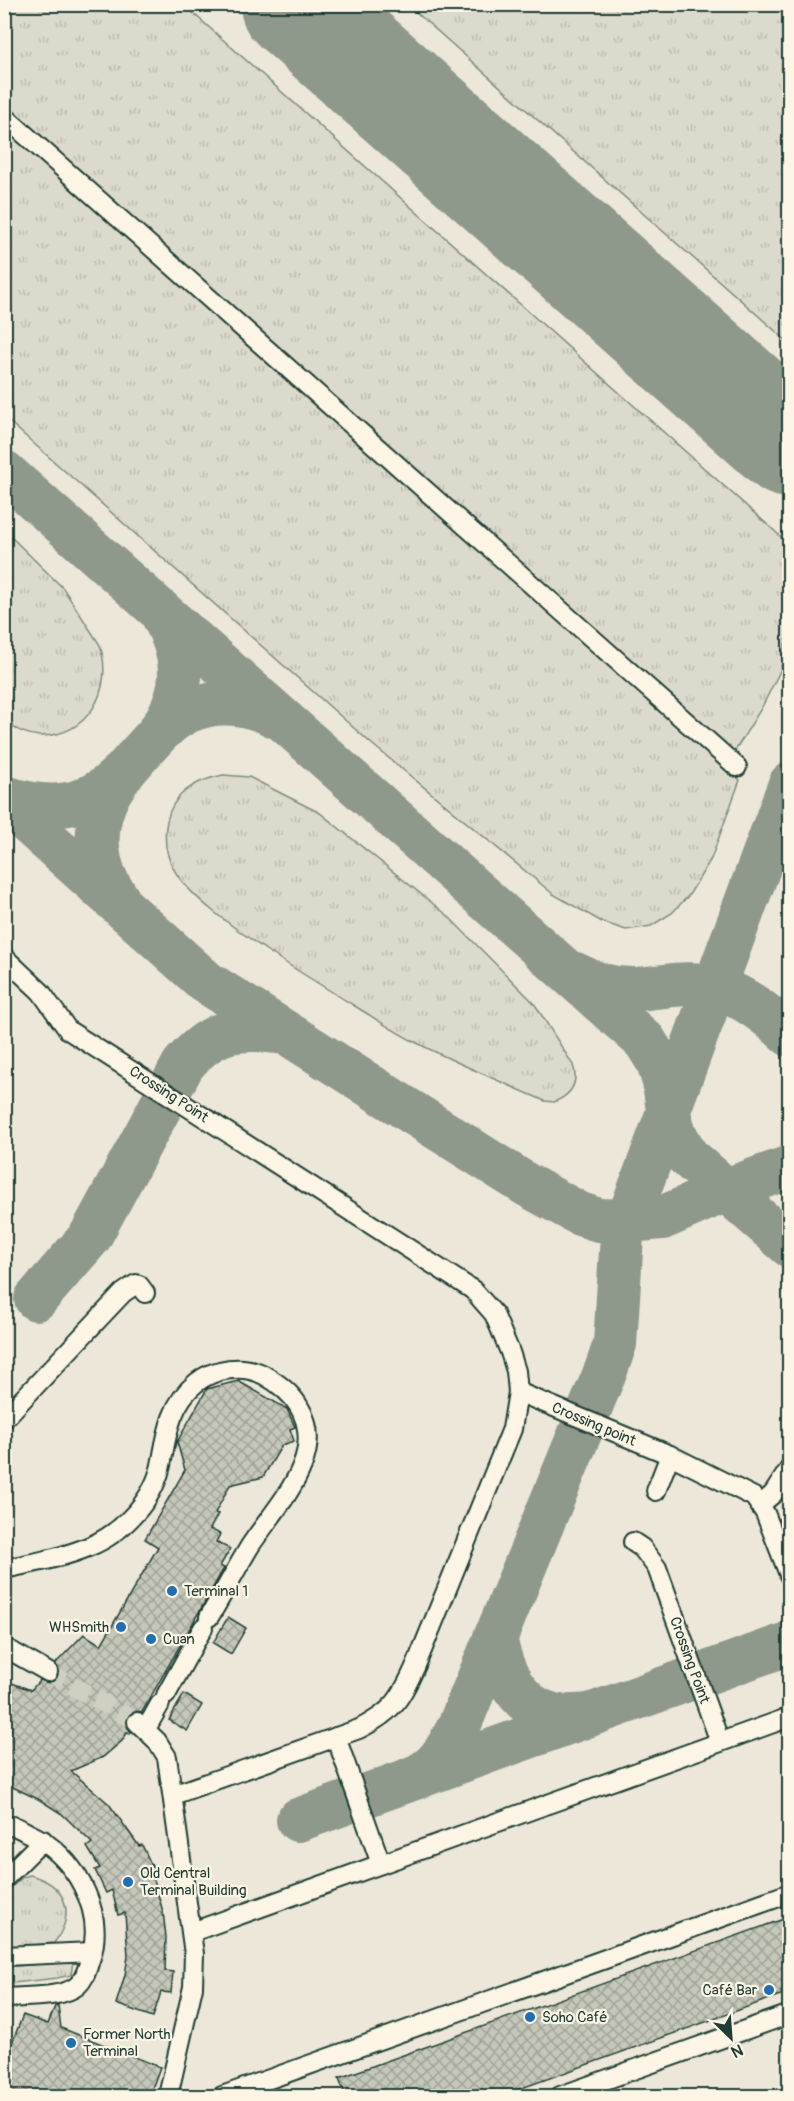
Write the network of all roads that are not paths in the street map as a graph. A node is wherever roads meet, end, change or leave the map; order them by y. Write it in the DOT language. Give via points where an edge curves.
graph roads {
  1 [pos="4,116"];
  2 [pos="737,767"];
  3 [pos="4,957"];
  4 [pos="145,1293"];
  5 [pos="518,1392"];
  6 [pos="4,1419"];
  7 [pos="670,1455"];
  8 [pos="789,1468"];
  9 [pos="656,1491"];
  10 [pos="760,1505"];
  11 [pos="633,1542"];
  12 [pos="4,1569"];
  13 [pos="789,1577"];
  14 [pos="4,1647"];
  15 [pos="48,1672"];
  16 [pos="789,1716"];
  17 [pos="336,1737"];
  18 [pos="720,1742"];
  19 [pos="173,1795"];
  20 [pos="8,1823"];
  21 [pos="43,1840"];
  22 [pos="381,1864"];
  23 [pos="4,1879"];
  24 [pos="789,1893"];
  25 [pos="192,1932"];
  26 [pos="92,1952"];
  27 [pos="4,1956"];
  28 [pos="4,2001"];
  29 [pos="789,2014"];
  30 [pos="168,2097"];
  31 [pos="222,2097"];
  32 [pos="560,2097"];
  1 -- 2 [label="lane"];
  3 -- 5 [label="lane, Crossing Point" via="40,992 68,1030 473,1290 494,1314 516,1371"];
  4 -- 6 [label="lane" via="136,1284 123,1293"];
  5 -- 7 [label="lane, Crossing point"];
  5 -- 17 [label="lane, Crossing Point" via="512,1429 406,1688 395,1705 377,1720"];
  7 -- 9 [label="lane"];
  7 -- 10 [label="lane, Crossing point" via="754,1497"];
  8 -- 10 [label="lane" via="773,1494"];
  10 -- 13 [label="lane"];
  11 -- 18 [label="lane, Crossing Point" via="651,1559 661,1579"];
  12 -- 19 [label="lane" via="87,1548 119,1529 137,1511 156,1480 166,1433 187,1391 212,1373 232,1369 262,1374 295,1400 307,1424 308,1448 297,1475 250,1546 163,1700 142,1726 167,1757"];
  14 -- 15 [label="lane"];
  16 -- 18 [label="lane"];
  17 -- 19 [label="lane, Crossing Point"];
  17 -- 22 [label="lane"];
  18 -- 22 [label="lane"];
  19 -- 25 [label="lane"];
  20 -- 21 [label="lane"];
  21 -- 23 [label="lane"];
  21 -- 26 [label="lane" via="70,1865 80,1881 94,1922"];
  22 -- 25 [label="lane"];
  24 -- 31 [label="lane"];
  25 -- 30 [label="lane" via="193,1987"];
  26 -- 27 [label="lane"];
  26 -- 28 [label="lane" via="84,1978 75,1987 64,1993"];
  29 -- 32 [label="lane"];
}
